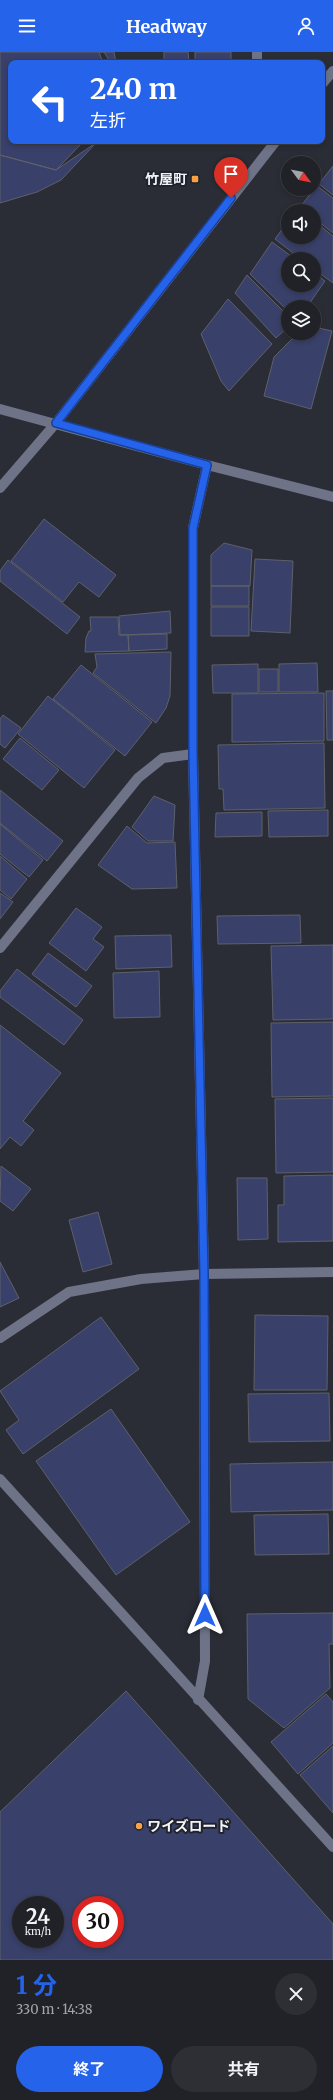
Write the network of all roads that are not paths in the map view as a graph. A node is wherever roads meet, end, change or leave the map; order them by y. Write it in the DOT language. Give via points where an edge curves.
graph roads {
  1 [pos="333,71"];
  2 [pos="333,78"];
  3 [pos="325,80"];
  4 [pos="325,85"];
  5 [pos="274,144"];
  6 [pos="0,409"];
  7 [pos="56,423"];
  8 [pos="207,465"];
  9 [pos="0,488"];
  10 [pos="333,497"];
  11 [pos="193,754"];
  12 [pos="0,948"];
  13 [pos="333,1272"];
  14 [pos="204,1274"];
  15 [pos="0,1338"];
  16 [pos="0,1479"];
  17 [pos="198,1700"];
  18 [pos="333,1847"];
  1 -- 3 [label="street"];
  2 -- 4 [label="street"];
  5 -- 7 [label="street"];
  6 -- 7 [label="street"];
  7 -- 8 [label="street"];
  7 -- 9 [label="street"];
  8 -- 10 [label="street"];
  8 -- 11 [label="street" via="193,528"];
  11 -- 12 [label="street" via="163,758 138,778"];
  11 -- 14 [label="street"];
  13 -- 14 [label="street"];
  14 -- 15 [label="street" via="141,1278 69,1292"];
  14 -- 17 [label="street" via="206,1661"];
  16 -- 17 [label="street"];
  17 -- 18 [label="street"];
}
